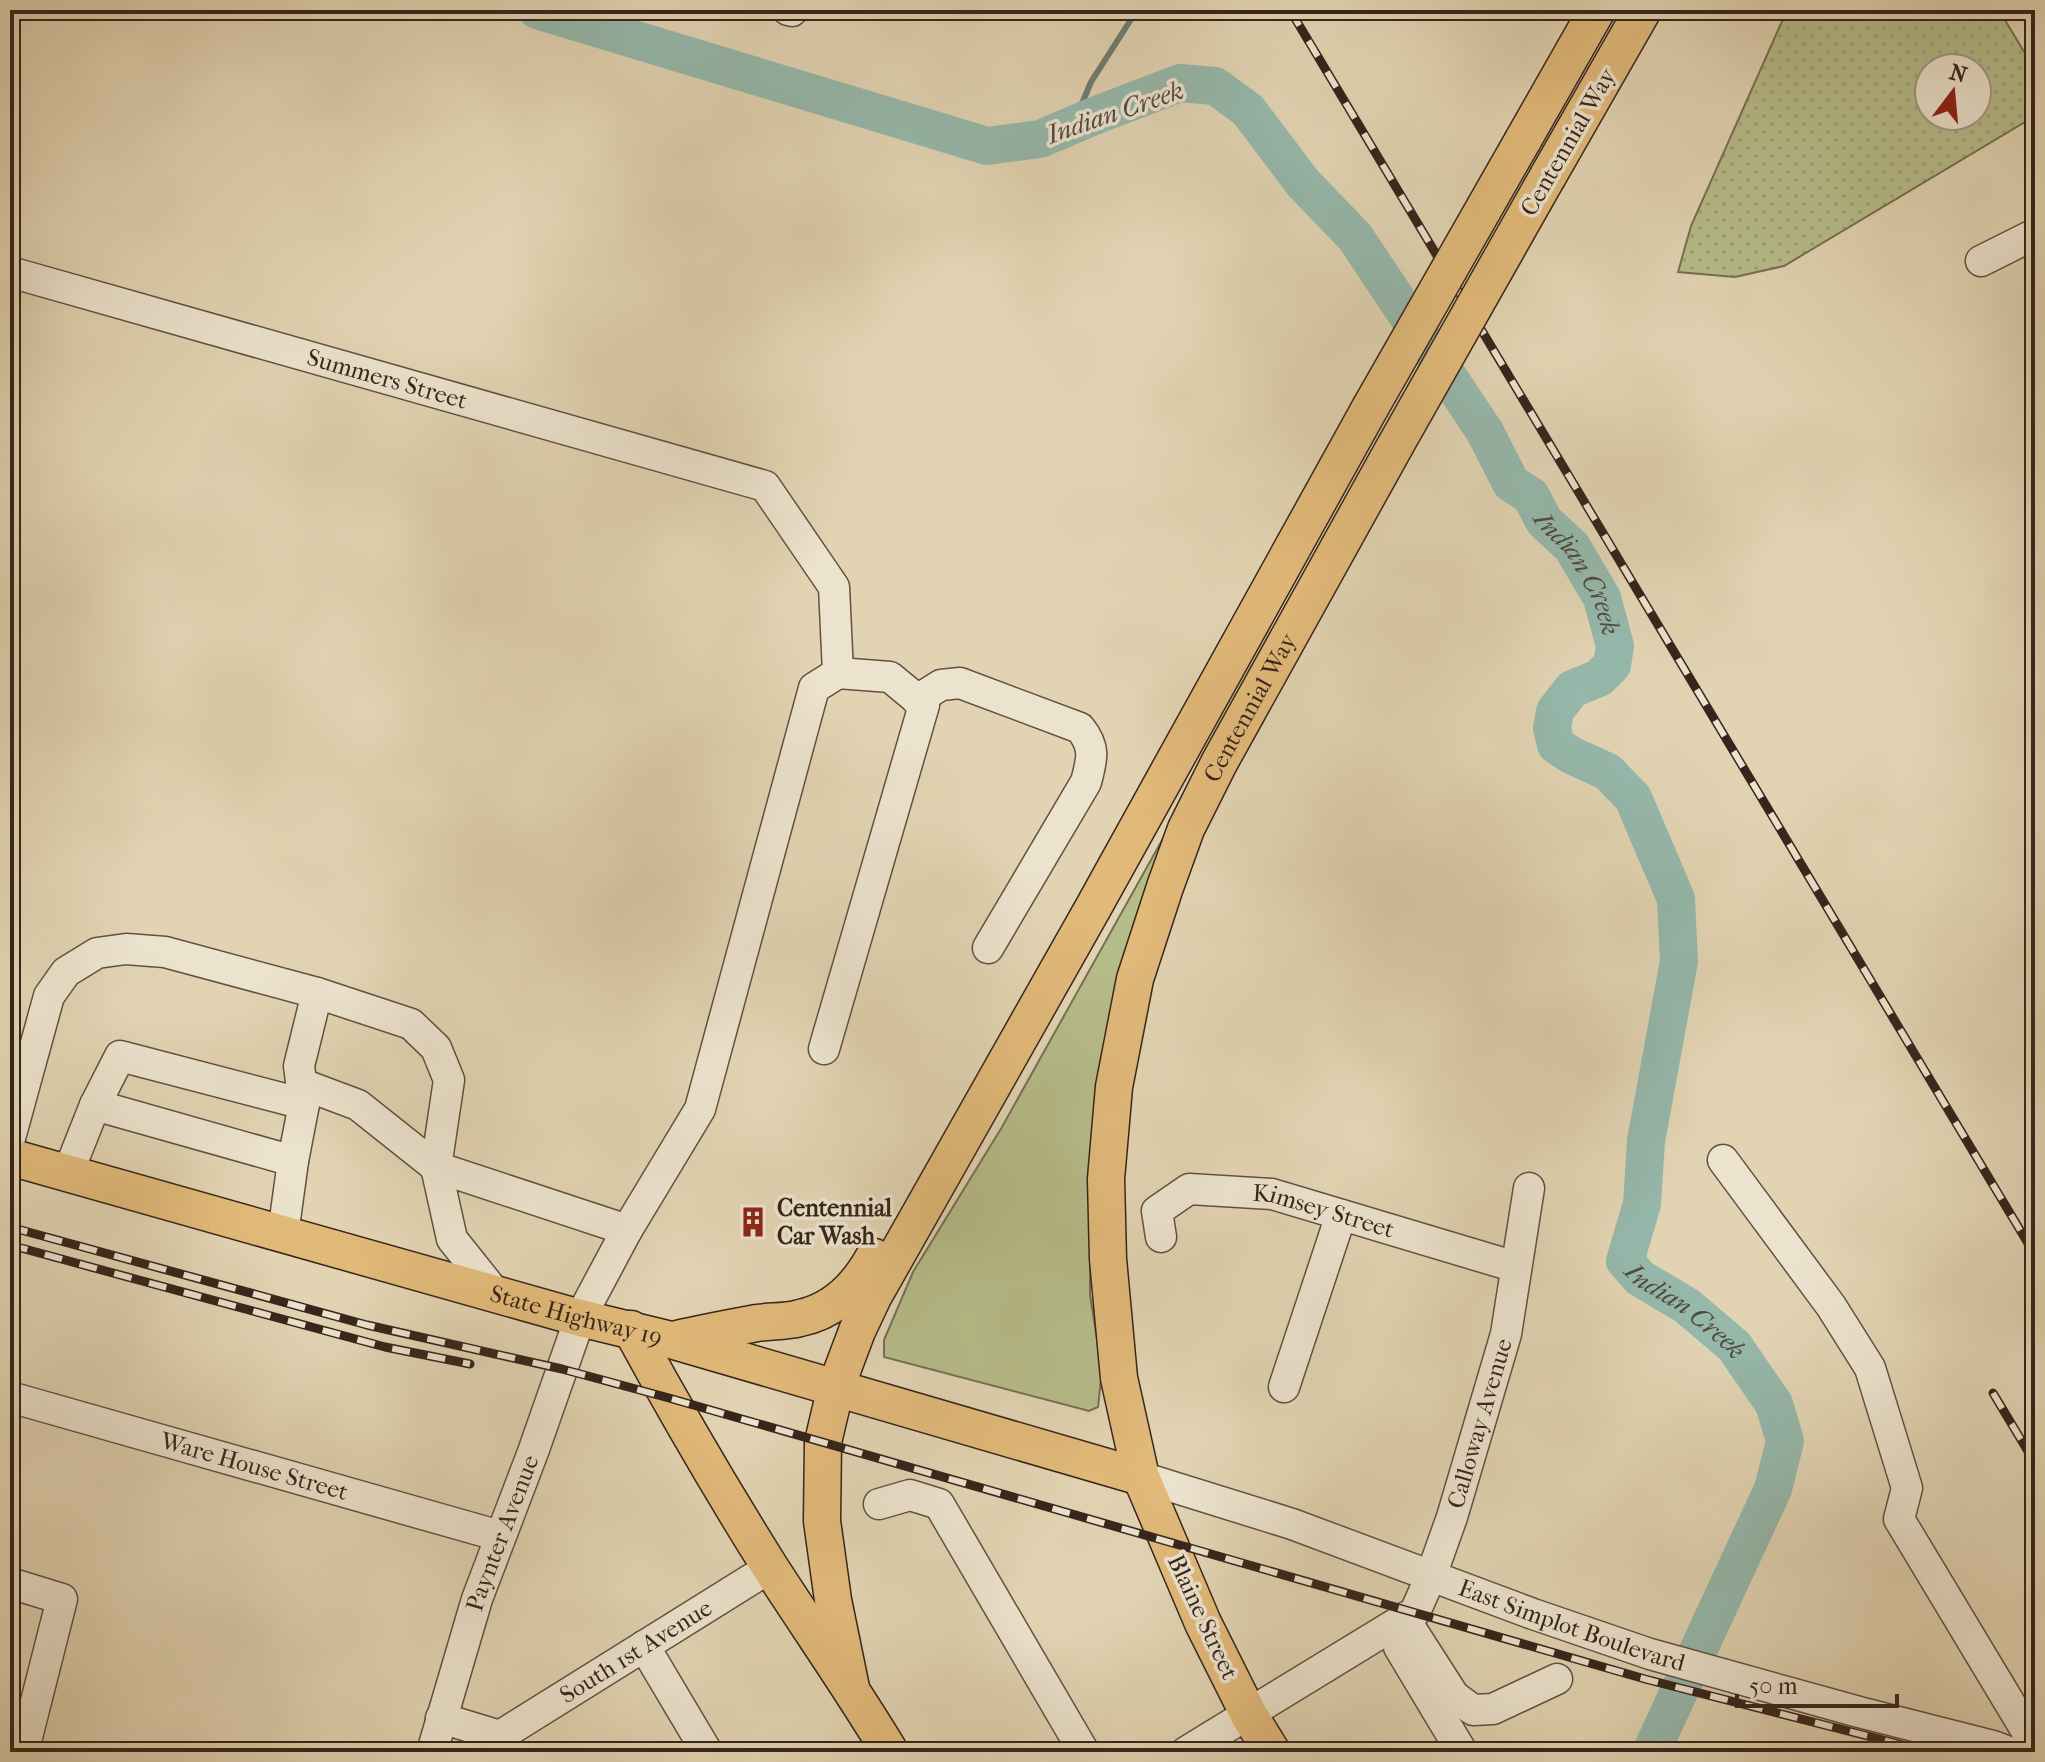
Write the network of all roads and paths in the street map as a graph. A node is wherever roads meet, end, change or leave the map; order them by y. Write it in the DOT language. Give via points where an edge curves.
graph roads {
  1 [pos="1597,10"];
  2 [pos="1643,10"];
  3 [pos="2035,234"];
  4 [pos="1981,261"];
  5 [pos="10,272"];
  6 [pos="838,673"];
  7 [pos="917,700"];
  8 [pos="1093,908"];
  9 [pos="988,948"];
  10 [pos="317,993"];
  11 [pos="824,1049"];
  12 [pos="303,1094"];
  13 [pos="95,1105"];
  14 [pos="10,1138"];
  15 [pos="10,1157"];
  16 [pos="1723,1160"];
  17 [pos="293,1161"];
  18 [pos="436,1167"];
  19 [pos="68,1173"];
  20 [pos="1529,1188"];
  21 [pos="1341,1215"];
  22 [pos="627,1230"];
  23 [pos="283,1234"];
  24 [pos="1161,1237"];
  25 [pos="1516,1267"];
  26 [pos="495,1293"];
  27 [pos="580,1318"];
  28 [pos="631,1329"];
  29 [pos="671,1340"];
  30 [pos="836,1387"];
  31 [pos="1284,1387"];
  32 [pos="10,1397"];
  33 [pos="1141,1477"];
  34 [pos="879,1504"];
  35 [pos="500,1536"];
  36 [pos="771,1567"];
  37 [pos="1431,1576"];
  38 [pos="10,1583"];
  39 [pos="1396,1623"];
  40 [pos="644,1646"];
  41 [pos="1557,1679"];
  42 [pos="851,1688"];
  43 [pos="1249,1715"];
  44 [pos="441,1718"];
  45 [pos="504,1744"];
  46 [pos="2035,1745"];
  47 [pos="29,1746"];
  48 [pos="432,1752"];
  49 [pos="707,1752"];
  50 [pos="890,1752"];
  51 [pos="1084,1752"];
  52 [pos="1186,1752"];
  53 [pos="1272,1752"];
  54 [pos="1462,1752"];
  55 [pos="2009,1752"];
  1 -- 8 [label="main road, Centennial Way, bridge"];
  2 -- 33 [label="main road, Centennial Way, bridge" via="1219,763 1165,887 1135,979 1114,1087 1106,1179 1119,1378"];
  3 -- 4 [label="street"];
  5 -- 6 [label="street, Summers Street" via="765,486 834,587"];
  6 -- 7 [label="street" via="890,677"];
  6 -- 22 [label="street, Paynter Avenue" via="814,688 700,1109"];
  7 -- 9 [label="street" via="941,685 960,683 1080,728 1088,739 1093,757 1086,782"];
  7 -- 11 [label="street" via="924,705"];
  8 -- 29 [label="main road" via="1049,949 864,1275 843,1298 799,1319"];
  8 -- 30 [label="main road, Centennial Way" via="873,1297"];
  10 -- 12 [label="street" via="299,1066"];
  10 -- 14 [label="street" via="165,952 97,953 66,972 49,996"];
  10 -- 18 [label="street" via="411,1024 436,1048 449,1080"];
  12 -- 13 [label="street" via="120,1056"];
  12 -- 17 [label="street"];
  12 -- 18 [label="street" via="358,1105"];
  13 -- 17 [label="street"];
  13 -- 19 [label="street"];
  15 -- 19 [label="main road, State Highway 19"];
  16 -- 46 [label="street" via="1870,1368 1907,1488 1899,1519"];
  17 -- 23 [label="street"];
  18 -- 22 [label="street"];
  18 -- 26 [label="street" via="452,1239"];
  19 -- 23 [label="main road, State Highway 19"];
  20 -- 25 [label="street, Calloway Avenue"];
  21 -- 24 [label="street, Kimsey Street" via="1272,1194 1189,1189 1157,1211"];
  21 -- 25 [label="street, Kimsey Street"];
  21 -- 31 [label="street"];
  22 -- 27 [label="street, Paynter Avenue"];
  23 -- 26 [label="main road, State Highway 19"];
  25 -- 37 [label="street, Calloway Avenue" via="1506,1334"];
  26 -- 27 [label="main road, State Highway 19"];
  27 -- 28 [label="main road, State Highway 19"];
  27 -- 35 [label="street, Paynter Avenue"];
  28 -- 29 [label="main road, State Highway 19"];
  28 -- 36 [label="main road"];
  29 -- 30 [label="main road, State Highway 19"];
  30 -- 33 [label="main road, State Highway 19"];
  30 -- 42 [label="main road, Centennial Way" via="823,1442 822,1521"];
  32 -- 35 [label="street, Ware House Street"];
  33 -- 37 [label="street, East Simplot Boulevard" via="1292,1524"];
  33 -- 43 [label="main road, Blaine Street"];
  34 -- 51 [label="street" via="910,1495 939,1504"];
  35 -- 44 [label="street, Paynter Avenue"];
  36 -- 40 [label="street, South 1st Avenue"];
  36 -- 42 [label="main road"];
  37 -- 39 [label="street, Calloway Avenue" via="1415,1612"];
  37 -- 55 [label="street, East Simplot Boulevard" via="1650,1654"];
  38 -- 47 [label="street" via="62,1599"];
  39 -- 41 [label="street" via="1454,1696 1473,1710 1493,1709"];
  39 -- 43 [label="street"];
  39 -- 54 [label="street"];
  40 -- 45 [label="street, South 1st Avenue"];
  40 -- 49 [label="street"];
  42 -- 50 [label="main road"];
  43 -- 52 [label="street"];
  43 -- 53 [label="main road, Blaine Street"];
  44 -- 45 [label="street"];
  44 -- 48 [label="street, Paynter Avenue"];
}
